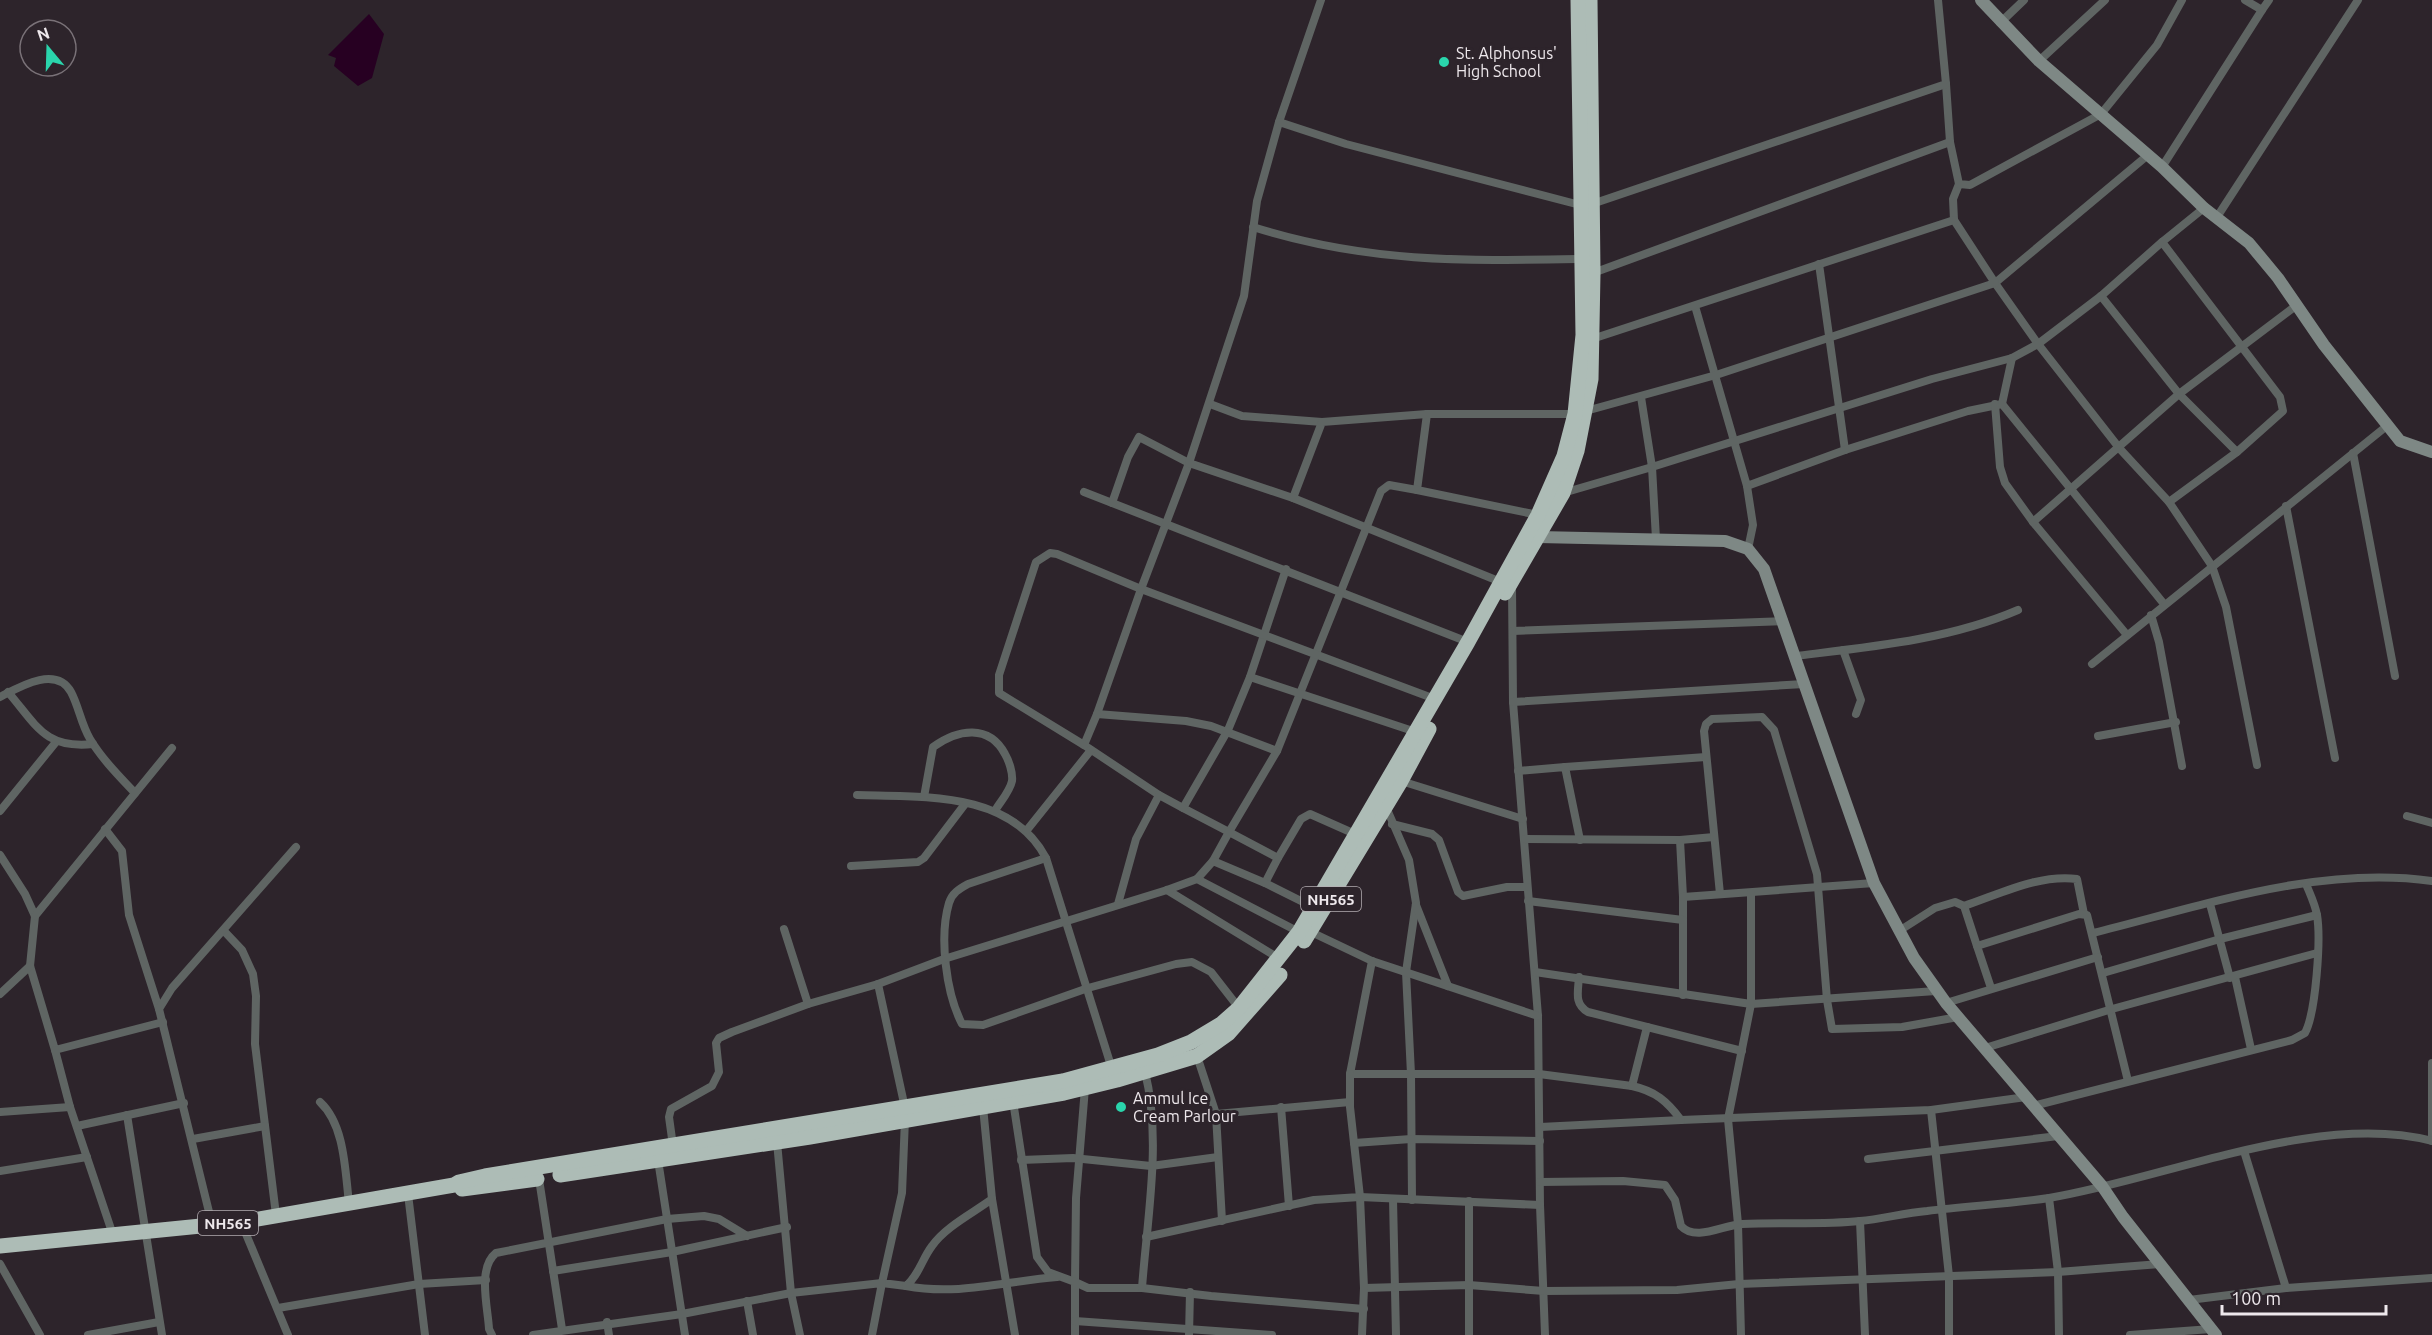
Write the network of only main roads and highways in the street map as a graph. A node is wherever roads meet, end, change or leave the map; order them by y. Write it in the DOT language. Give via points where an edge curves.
graph roads {
  1 [pos="1578,0"];
  2 [pos="1590,0"];
  3 [pos="1586,205"];
  4 [pos="1581,412"];
  5 [pos="1506,582"];
  6 [pos="1305,932"];
  7 [pos="905,1114"];
  8 [pos="454,1185"];
  9 [pos="0,1246"];
  1 -- 3 [label="highway, NH565"];
  2 -- 3 [label="highway, NH565"];
  3 -- 4 [label="highway, NH565" via="1581,259"];
  3 -- 4 [label="highway, NH565" via="1593,273 1592,339 1591,379"];
  4 -- 5 [label="highway, NH565"];
  4 -- 5 [label="highway, NH565" via="1577,451 1563,493"];
  5 -- 6 [label="highway, NH565" via="1401,781"];
  5 -- 6 [label="highway, NH565" via="1355,834 1313,908"];
  6 -- 7 [label="highway, NH565" via="1239,1008 1191,1042 1113,1069"];
  6 -- 7 [label="highway, NH565" via="1246,1017 1197,1056 1085,1088 983,1107"];
  7 -- 8 [label="highway, NH565" via="673,1146 485,1176"];
  7 -- 8 [label="highway, NH565" via="777,1142 468,1189"];
  8 -- 9 [label="highway, NH565" via="241,1222"];
}
